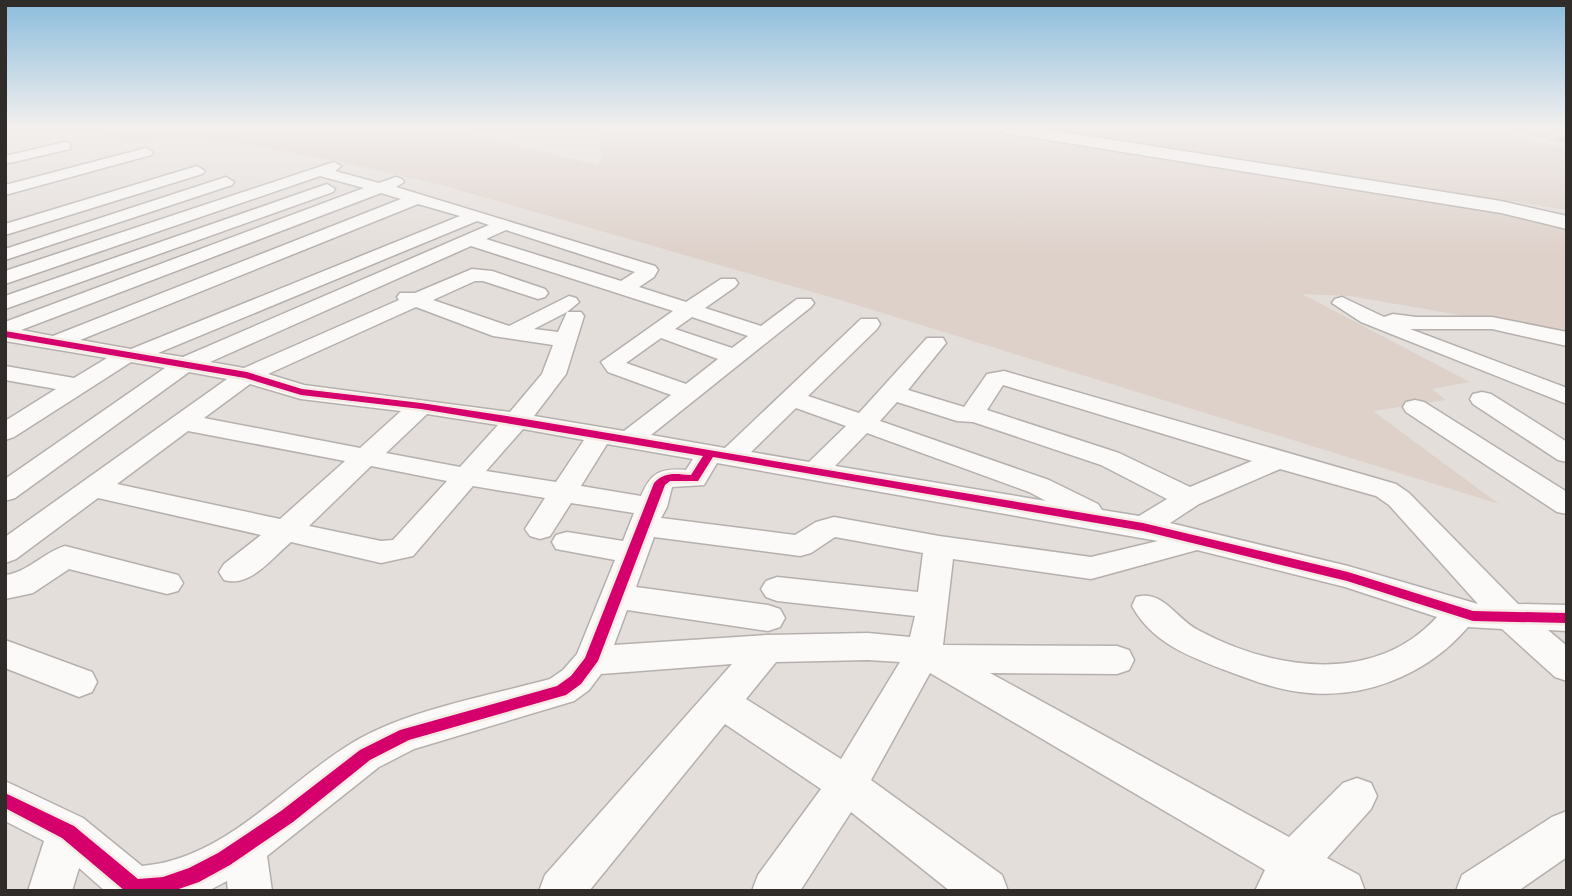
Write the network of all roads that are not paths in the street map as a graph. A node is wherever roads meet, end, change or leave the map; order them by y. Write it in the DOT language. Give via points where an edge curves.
graph roads {
  1 [pos="28,170"];
  2 [pos="100,170"];
  3 [pos="120,170"];
  4 [pos="322,170"];
  5 [pos="333,170"];
  6 [pos="1270,170"];
  7 [pos="1296,170"];
  8 [pos="197,171"];
  9 [pos="5,176"];
  10 [pos="373,181"];
  11 [pos="226,182"];
  12 [pos="5,190"];
  13 [pos="133,191"];
  14 [pos="64,194"];
  15 [pos="415,199"];
  16 [pos="90,204"];
  17 [pos="17,207"];
  18 [pos="1525,210"];
  19 [pos="476,215"];
  20 [pos="51,216"];
  21 [pos="1567,218"];
  22 [pos="5,223"];
  23 [pos="505,224"];
  24 [pos="85,228"];
  25 [pos="5,230"];
  26 [pos="469,239"];
  27 [pos="118,240"];
  28 [pos="572,245"];
  29 [pos="5,254"];
  30 [pos="537,261"];
  31 [pos="340,271"];
  32 [pos="5,278"];
  33 [pos="501,280"];
  34 [pos="370,282"];
  35 [pos="728,283"];
  36 [pos="624,288"];
  37 [pos="538,293"];
  38 [pos="416,300"];
  39 [pos="5,303"];
  40 [pos="804,303"];
  41 [pos="689,309"];
  42 [pos="869,324"];
  43 [pos="659,330"];
  44 [pos="5,331"];
  45 [pos="511,333"];
  46 [pos="765,334"];
  47 [pos="566,340"];
  48 [pos="1567,340"];
  49 [pos="54,343"];
  50 [pos="934,343"];
  51 [pos="130,356"];
  52 [pos="735,357"];
  53 [pos="184,365"];
  54 [pos="5,373"];
  55 [pos="247,375"];
  56 [pos="79,386"];
  57 [pos="689,393"];
  58 [pos="892,393"];
  59 [pos="1567,397"];
  60 [pos="792,398"];
  61 [pos="1482,399"];
  62 [pos="1087,403"];
  63 [pos="421,406"];
  64 [pos="1415,407"];
  65 [pos="5,410"];
  66 [pos="972,413"];
  67 [pos="33,414"];
  68 [pos="519,421"];
  69 [pos="183,422"];
  70 [pos="864,422"];
  71 [pos="5,432"];
  72 [pos="600,435"];
  73 [pos="629,440"];
  74 [pos="1060,441"];
  75 [pos="1567,454"];
  76 [pos="720,456"];
  77 [pos="365,458"];
  78 [pos="1278,460"];
  79 [pos="813,473"];
  80 [pos="17,474"];
  81 [pos="469,477"];
  82 [pos="95,488"];
  83 [pos="5,492"];
  84 [pos="561,493"];
  85 [pos="1189,498"];
  86 [pos="1567,505"];
  87 [pos="1099,519"];
  88 [pos="1143,527"];
  89 [pos="540,528"];
  90 [pos="644,529"];
  91 [pos="285,531"];
  92 [pos="1199,540"];
  93 [pos="567,542"];
  94 [pos="939,546"];
  95 [pos="5,552"];
  96 [pos="235,572"];
  97 [pos="167,583"];
  98 [pos="5,587"];
  99 [pos="615,596"];
  100 [pos="933,606"];
  101 [pos="1148,606"];
  102 [pos="1460,614"];
  103 [pos="1510,617"];
  104 [pos="771,618"];
  105 [pos="1567,618"];
  106 [pos="5,654"];
  107 [pos="929,656"];
  108 [pos="1117,660"];
  109 [pos="591,662"];
  110 [pos="1567,667"];
  111 [pos="79,682"];
  112 [pos="721,702"];
  113 [pos="847,785"];
  114 [pos="1357,796"];
  115 [pos="8,804"];
  116 [pos="1567,831"];
  117 [pos="68,832"];
  118 [pos="245,846"];
  119 [pos="1285,877"];
  120 [pos="133,889"];
  121 [pos="50,891"];
  122 [pos="250,891"];
  123 [pos="561,891"];
  124 [pos="774,891"];
  125 [pos="986,891"];
  126 [pos="1343,891"];
  127 [pos="1479,891"];
  1 -- 9 [label="street"];
  2 -- 12 [label="street"];
  3 -- 17 [label="street"];
  4 -- 27 [label="street"];
  5 -- 10 [label="street"];
  6 -- 18 [label="main road"];
  7 -- 18 [label="main road"];
  8 -- 13 [label="street"];
  10 -- 15 [label="street"];
  10 -- 39 [label="street"];
  10 -- 44 [label="street"];
  11 -- 24 [label="street"];
  13 -- 14 [label="street"];
  13 -- 16 [label="street"];
  15 -- 19 [label="street"];
  15 -- 49 [label="street"];
  16 -- 17 [label="street"];
  16 -- 20 [label="street"];
  17 -- 20 [label="street"];
  17 -- 22 [label="street"];
  17 -- 25 [label="street"];
  18 -- 21 [label="main road"];
  19 -- 23 [label="street"];
  19 -- 31 [label="street"];
  20 -- 24 [label="street"];
  23 -- 26 [label="street"];
  23 -- 28 [label="street"];
  24 -- 27 [label="street"];
  24 -- 29 [label="street"];
  26 -- 30 [label="street"];
  26 -- 34 [label="street"];
  27 -- 32 [label="street"];
  28 -- 30 [label="street"];
  28 -- 36 [label="street" via="648,270"];
  30 -- 33 [label="street"];
  30 -- 36 [label="street"];
  31 -- 34 [label="street"];
  31 -- 51 [label="street"];
  33 -- 37 [label="street"];
  33 -- 38 [label="street" via="472,275"];
  34 -- 38 [label="street"];
  34 -- 53 [label="street"];
  35 -- 41 [label="street"];
  36 -- 41 [label="street"];
  38 -- 45 [label="street"];
  38 -- 55 [label="street"];
  40 -- 46 [label="street"];
  41 -- 43 [label="street"];
  41 -- 46 [label="street"];
  42 -- 60 [label="street"];
  43 -- 52 [label="street"];
  43 -- 57 [label="street" via="612,365"];
  44 -- 49 [label="street"];
  45 -- 47 [label="street"];
  45 -- 47 [label="street" via="572,309"];
  46 -- 52 [label="street"];
  47 -- 68 [label="street" via="549,382"];
  48 -- 59 [label="street" via="1492,323 1416,323 1350,308"];
  49 -- 51 [label="street"];
  50 -- 58 [label="street"];
  51 -- 53 [label="street"];
  51 -- 56 [label="street"];
  52 -- 57 [label="street"];
  53 -- 55 [label="street"];
  53 -- 80 [label="street"];
  54 -- 56 [label="street"];
  55 -- 63 [label="street" via="301,392"];
  55 -- 69 [label="street"];
  56 -- 67 [label="street"];
  57 -- 73 [label="street"];
  58 -- 66 [label="street" via="961,415"];
  58 -- 70 [label="street"];
  60 -- 70 [label="street"];
  60 -- 76 [label="street"];
  61 -- 75 [label="street"];
  62 -- 66 [label="street" via="999,377"];
  62 -- 74 [label="street"];
  62 -- 78 [label="street"];
  63 -- 68 [label="street"];
  63 -- 77 [label="street"];
  64 -- 86 [label="street"];
  65 -- 67 [label="street"];
  66 -- 74 [label="street"];
  67 -- 71 [label="street"];
  68 -- 72 [label="street"];
  68 -- 81 [label="street"];
  69 -- 77 [label="street"];
  69 -- 82 [label="street"];
  70 -- 79 [label="street"];
  70 -- 87 [label="street" via="1039,486 1078,503"];
  72 -- 73 [label="street"];
  72 -- 84 [label="street"];
  73 -- 76 [label="street"];
  74 -- 85 [label="street"];
  76 -- 79 [label="street"];
  76 -- 90 [label="street" via="694,479 664,479"];
  77 -- 81 [label="street"];
  77 -- 91 [label="street"];
  78 -- 85 [label="street"];
  78 -- 103 [label="street" via="1393,494"];
  79 -- 87 [label="street"];
  80 -- 83 [label="street"];
  81 -- 84 [label="street"];
  81 -- 91 [label="street" via="402,550 382,552"];
  82 -- 91 [label="street"];
  82 -- 95 [label="street"];
  84 -- 89 [label="street"];
  84 -- 90 [label="street"];
  85 -- 88 [label="street"];
  87 -- 88 [label="street"];
  88 -- 92 [label="street"];
  90 -- 93 [label="street"];
  90 -- 94 [label="street" via="800,545 834,527"];
  90 -- 99 [label="street"];
  91 -- 96 [label="street"];
  92 -- 94 [label="street" via="1091,568"];
  92 -- 102 [label="street" via="1348,577"];
  94 -- 100 [label="street"];
  97 -- 98 [label="street" via="65,557 22,585"];
  99 -- 104 [label="street"];
  99 -- 109 [label="street"];
  100 -- 104 [label="street"];
  100 -- 107 [label="street"];
  101 -- 102 [label="street" via="1166,629 1181,639 1302,679 1355,677 1394,666 1412,657"];
  102 -- 103 [label="street"];
  103 -- 105 [label="street"];
  103 -- 110 [label="street"];
  104 -- 107 [label="street"];
  104 -- 109 [label="street"];
  104 -- 112 [label="street"];
  106 -- 111 [label="street"];
  107 -- 108 [label="street"];
  107 -- 113 [label="street"];
  107 -- 119 [label="street"];
  109 -- 118 [label="street" via="561,691 405,734 385,744"];
  112 -- 113 [label="street"];
  112 -- 123 [label="street"];
  113 -- 124 [label="street"];
  113 -- 125 [label="street"];
  114 -- 119 [label="street"];
  115 -- 117 [label="street"];
  116 -- 127 [label="street"];
  117 -- 120 [label="street"];
  117 -- 121 [label="street"];
  118 -- 120 [label="street" via="166,885"];
  118 -- 122 [label="street"];
  119 -- 126 [label="street"];
}
